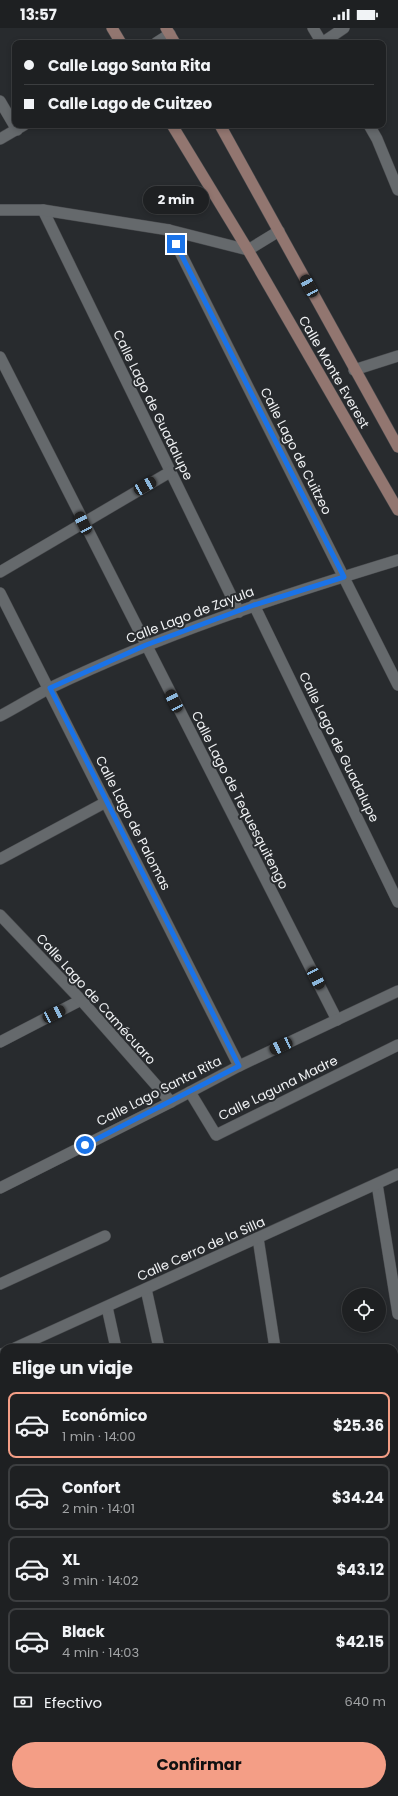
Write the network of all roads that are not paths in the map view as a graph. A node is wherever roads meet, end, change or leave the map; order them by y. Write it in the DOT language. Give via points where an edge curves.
graph roads {
  1 [pos="112,28"];
  2 [pos="313,28"];
  3 [pos="344,28"];
  4 [pos="170,35"];
  5 [pos="120,40"];
  6 [pos="161,40"];
  7 [pos="320,40"];
  8 [pos="326,40"];
  9 [pos="0,101"];
  10 [pos="12,117"];
  11 [pos="18,128"];
  12 [pos="174,128"];
  13 [pos="222,128"];
  14 [pos="371,128"];
  15 [pos="0,139"];
  16 [pos="398,190"];
  17 [pos="0,210"];
  18 [pos="43,210"];
  19 [pos="169,230"];
  20 [pos="279,231"];
  21 [pos="248,250"];
  22 [pos="398,356"];
  23 [pos="0,357"];
  24 [pos="354,370"];
  25 [pos="398,447"];
  26 [pos="170,472"];
  27 [pos="398,510"];
  28 [pos="83,523"];
  29 [pos="398,560"];
  30 [pos="0,572"];
  31 [pos="344,577"];
  32 [pos="0,593"];
  33 [pos="254,605"];
  34 [pos="238,612"];
  35 [pos="146,645"];
  36 [pos="398,685"];
  37 [pos="50,688"];
  38 [pos="0,716"];
  39 [pos="106,802"];
  40 [pos="0,859"];
  41 [pos="398,902"];
  42 [pos="0,915"];
  43 [pos="398,991"];
  44 [pos="81,1000"];
  45 [pos="337,1020"];
  46 [pos="0,1042"];
  47 [pos="398,1045"];
  48 [pos="239,1066"];
  49 [pos="190,1092"];
  50 [pos="171,1102"];
  51 [pos="398,1174"];
  52 [pos="377,1184"];
  53 [pos="0,1188"];
  54 [pos="105,1236"];
  55 [pos="258,1238"];
  56 [pos="0,1284"];
  57 [pos="146,1289"];
  58 [pos="107,1307"];
  59 [pos="398,1314"];
  60 [pos="24,1344"];
  61 [pos="115,1344"];
  62 [pos="158,1344"];
  63 [pos="274,1344"];
  1 -- 5 [label="main road"];
  2 -- 7 [label="street"];
  3 -- 8 [label="street"];
  4 -- 6 [label="street"];
  9 -- 10 [label="street"];
  11 -- 15 [label="street"];
  12 -- 21 [label="main road, Calle Monte Everest"];
  13 -- 20 [label="main road, Calle Monte Everest"];
  14 -- 16 [label="street"];
  17 -- 18 [label="street"];
  18 -- 19 [label="street"];
  18 -- 26 [label="street, Calle Lago de Guadalupe"];
  19 -- 21 [label="street"];
  19 -- 31 [label="street, Calle Lago de Cuitzeo"];
  20 -- 21 [label="street"];
  20 -- 24 [label="main road, Calle Monte Everest"];
  21 -- 27 [label="main road, Calle Monte Everest"];
  22 -- 24 [label="street"];
  23 -- 28 [label="street, Calle Lago de Tequesquitengo"];
  24 -- 25 [label="main road, Calle Monte Everest"];
  26 -- 28 [label="street"];
  26 -- 34 [label="street, Calle Lago de Guadalupe"];
  28 -- 30 [label="street"];
  28 -- 35 [label="street, Calle Lago de Tequesquitengo"];
  29 -- 31 [label="street, Calle Lago de Zayula"];
  31 -- 33 [label="street, Calle Lago de Zayula"];
  31 -- 36 [label="street, Calle Lago de Cuitzeo"];
  32 -- 37 [label="street, Calle Lago de Palomas"];
  33 -- 34 [label="street, Calle Lago de Zayula"];
  33 -- 41 [label="street, Calle Lago de Guadalupe"];
  34 -- 35 [label="street, Calle Lago de Zayula"];
  35 -- 37 [label="street, Calle Lago de Zayula"];
  35 -- 45 [label="street, Calle Lago de Tequesquitengo"];
  37 -- 38 [label="street, Calle Lago de Zayula"];
  37 -- 39 [label="street, Calle Lago de Palomas"];
  39 -- 40 [label="street"];
  39 -- 48 [label="street, Calle Lago de Palomas"];
  42 -- 44 [label="street, Calle Lago de Camécuaro"];
  43 -- 45 [label="street, Calle Lago Santa Rita"];
  44 -- 46 [label="street"];
  44 -- 50 [label="street, Calle Lago de Camécuaro"];
  45 -- 48 [label="street, Calle Lago Santa Rita"];
  47 -- 49 [label="street, Calle Laguna Madre" via="216,1135"];
  48 -- 49 [label="street, Calle Lago Santa Rita"];
  49 -- 50 [label="street, Calle Lago Santa Rita"];
  50 -- 53 [label="street, Calle Lago Santa Rita"];
  51 -- 52 [label="street, Calle Cerro de la Silla"];
  52 -- 55 [label="street, Calle Cerro de la Silla"];
  52 -- 59 [label="street"];
  54 -- 56 [label="street"];
  55 -- 57 [label="street, Calle Cerro de la Silla"];
  55 -- 63 [label="street"];
  57 -- 58 [label="street, Calle Cerro de la Silla"];
  57 -- 62 [label="street"];
  58 -- 60 [label="street, Calle Cerro de la Silla"];
  58 -- 61 [label="street"];
}
